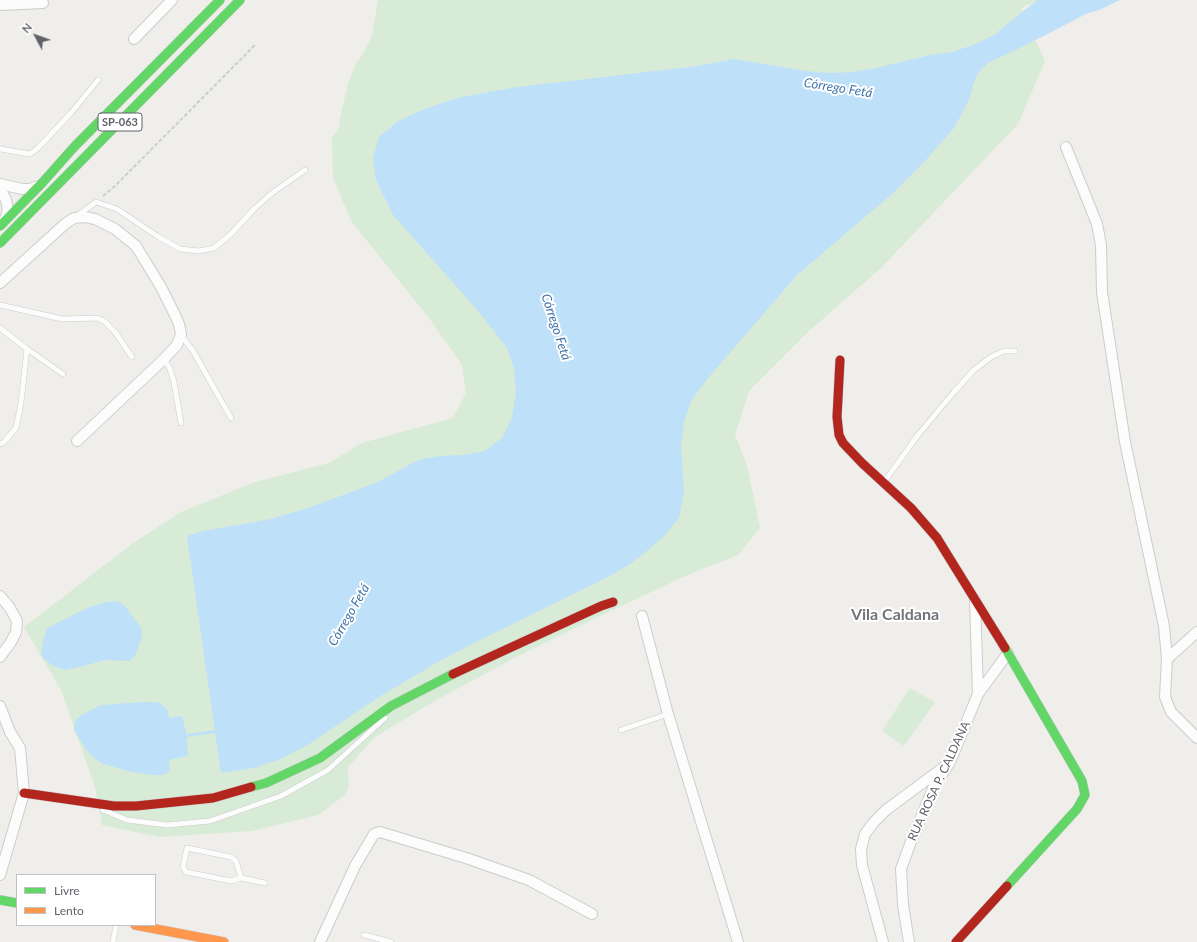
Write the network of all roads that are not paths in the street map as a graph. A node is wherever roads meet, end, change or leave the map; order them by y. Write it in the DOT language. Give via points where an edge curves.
graph roads {
  1 [pos="172,0"];
  2 [pos="220,0"];
  3 [pos="239,1"];
  4 [pos="43,3"];
  5 [pos="0,5"];
  6 [pos="134,39"];
  7 [pos="98,80"];
  8 [pos="1066,147"];
  9 [pos="0,149"];
  10 [pos="305,170"];
  11 [pos="43,182"];
  12 [pos="0,184"];
  13 [pos="0,188"];
  14 [pos="74,218"];
  15 [pos="0,225"];
  16 [pos="3,240"];
  17 [pos="0,247"];
  18 [pos="0,283"];
  19 [pos="0,305"];
  20 [pos="0,328"];
  21 [pos="181,334"];
  22 [pos="27,349"];
  23 [pos="1015,351"];
  24 [pos="132,358"];
  25 [pos="164,359"];
  26 [pos="840,360"];
  27 [pos="63,374"];
  28 [pos="231,418"];
  29 [pos="181,423"];
  30 [pos="77,441"];
  31 [pos="0,444"];
  32 [pos="883,482"];
  33 [pos="0,596"];
  34 [pos="975,599"];
  35 [pos="613,602"];
  36 [pos="642,616"];
  37 [pos="1197,632"];
  38 [pos="1008,653"];
  39 [pos="0,657"];
  40 [pos="1167,658"];
  41 [pos="413,694"];
  42 [pos="978,694"];
  43 [pos="0,706"];
  44 [pos="668,714"];
  45 [pos="622,730"];
  46 [pos="1197,738"];
  47 [pos="950,762"];
  48 [pos="24,793"];
  49 [pos="84,801"];
  50 [pos="0,875"];
  51 [pos="241,878"];
  52 [pos="265,883"];
  53 [pos="0,900"];
  54 [pos="16,903"];
  55 [pos="592,914"];
  56 [pos="116,926"];
  57 [pos="140,926"];
  58 [pos="364,935"];
  59 [pos="113,942"];
  60 [pos="224,942"];
  61 [pos="320,942"];
  62 [pos="391,942"];
  63 [pos="738,942"];
  64 [pos="883,942"];
  65 [pos="910,942"];
  66 [pos="956,942"];
  1 -- 6 [label="street"];
  2 -- 11 [label="street, SP-063" via="75,146"];
  3 -- 16 [label="street, SP-063"];
  4 -- 5 [label="street"];
  7 -- 9 [label="lane" via="71,113 30,154"];
  8 -- 40 [label="street" via="1097,224 1101,245 1102,292 1124,434 1164,626"];
  10 -- 14 [label="lane" via="263,201 214,248 199,251 180,249 117,209 96,202"];
  11 -- 12 [label="street" via="30,189"];
  11 -- 15 [label="street, SP-063"];
  13 -- 15 [label="street" via="8,210"];
  14 -- 18 [label="street"];
  14 -- 21 [label="street" via="85,216 95,219 115,229 136,246 161,287 179,324"];
  16 -- 17 [label="street"];
  19 -- 24 [label="lane" via="62,319 97,318 115,332"];
  20 -- 22 [label="lane"];
  21 -- 25 [label="street" via="177,345"];
  21 -- 28 [label="lane"];
  22 -- 27 [label="lane"];
  22 -- 31 [label="lane" via="16,428"];
  23 -- 32 [label="lane" via="1004,351 991,357 974,370"];
  25 -- 29 [label="lane" via="174,382"];
  25 -- 30 [label="street"];
  26 -- 32 [label="street" via="837,417 839,434 843,443"];
  32 -- 34 [label="street" via="911,508 937,538"];
  33 -- 39 [label="street" via="17,621 16,632"];
  34 -- 38 [label="street"];
  34 -- 42 [label="street"];
  35 -- 41 [label="street" via="470,665"];
  36 -- 44 [label="street"];
  37 -- 40 [label="street"];
  38 -- 42 [label="street, RUA ROSA P. CALDANA"];
  38 -- 66 [label="street" via="1082,781 1085,795 1077,809 1050,841"];
  40 -- 46 [label="street" via="1166,697 1171,712"];
  41 -- 49 [label="street" via="391,706 320,758 266,783 213,798 136,806 114,806"];
  41 -- 49 [label="lane" via="328,770 281,796 210,821 167,825 127,820"];
  42 -- 47 [label="street, RUA ROSA P. CALDANA"];
  43 -- 48 [label="street" via="10,732 20,748"];
  44 -- 45 [label="lane"];
  44 -- 63 [label="street"];
  47 -- 64 [label="street" via="886,810 865,834 861,849 862,865"];
  47 -- 65 [label="street, RUA ROSA P. CALDANA" via="934,786 901,869 903,905"];
  48 -- 49 [label="street"];
  48 -- 50 [label="street"];
  51 -- 51 [label="lane" via="231,881 186,872 183,866 187,848 231,857 236,861"];
  51 -- 52 [label="lane"];
  53 -- 54 [label="street"];
  55 -- 61 [label="street" via="529,880 380,832 374,834 355,866"];
  56 -- 59 [label="lane"];
  57 -- 60 [label="street"];
  58 -- 62 [label="lane"];
}
